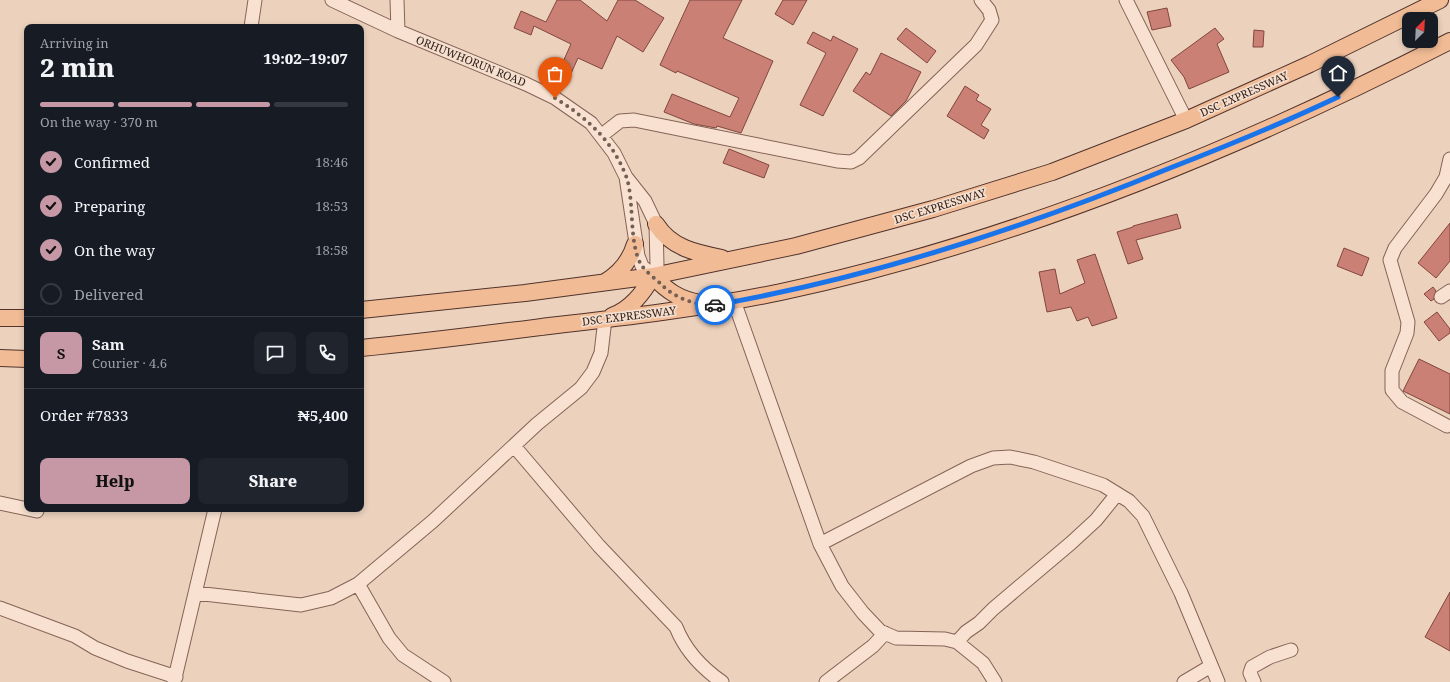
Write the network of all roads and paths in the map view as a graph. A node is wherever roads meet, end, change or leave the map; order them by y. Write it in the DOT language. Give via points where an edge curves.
graph roads {
  1 [pos="255,0"];
  2 [pos="332,0"];
  3 [pos="397,0"];
  4 [pos="981,0"];
  5 [pos="1126,0"];
  6 [pos="1440,0"];
  7 [pos="251,24"];
  8 [pos="398,31"];
  9 [pos="1450,41"];
  10 [pos="1186,120"];
  11 [pos="602,135"];
  12 [pos="1450,159"];
  13 [pos="626,177"];
  14 [pos="656,224"];
  15 [pos="635,244"];
  16 [pos="729,259"];
  17 [pos="653,276"];
  18 [pos="603,283"];
  19 [pos="734,301"];
  20 [pos="713,305"];
  21 [pos="364,310"];
  22 [pos="0,318"];
  23 [pos="24,318"];
  24 [pos="605,319"];
  25 [pos="364,348"];
  26 [pos="0,358"];
  27 [pos="24,359"];
  28 [pos="1447,426"];
  29 [pos="514,446"];
  30 [pos="1117,494"];
  31 [pos="0,503"];
  32 [pos="24,508"];
  33 [pos="214,512"];
  34 [pos="820,544"];
  35 [pos="358,584"];
  36 [pos="195,593"];
  37 [pos="0,608"];
  38 [pos="885,633"];
  39 [pos="957,642"];
  40 [pos="1291,650"];
  41 [pos="1212,666"];
  42 [pos="175,680"];
  43 [pos="444,682"];
  44 [pos="722,682"];
  45 [pos="826,682"];
  46 [pos="995,682"];
  47 [pos="1184,682"];
  48 [pos="1218,682"];
  49 [pos="1254,682"];
  1 -- 7 [label="street"];
  2 -- 8 [label="street, ORHUWHORUN ROAD"];
  3 -- 8 [label="street"];
  4 -- 11 [label="street" via="989,10 992,20 976,45 860,158 851,162 634,120 620,121"];
  5 -- 10 [label="street"];
  6 -- 10 [label="main road, DSC EXPRESSWAY" via="1303,67"];
  8 -- 11 [label="street, ORHUWHORUN ROAD" via="555,98 576,111"];
  9 -- 19 [label="main road, DSC EXPRESSWAY" via="1309,110 1240,140 1036,221 919,257"];
  10 -- 16 [label="main road, DSC EXPRESSWAY" via="1052,172 933,210 796,246"];
  11 -- 13 [label="street, ORHUWHORUN ROAD"];
  12 -- 28 [label="street" via="1446,177 1436,194 1395,248 1390,260 1408,322 1407,333 1392,371 1392,390 1402,402"];
  13 -- 14 [label="street" via="644,201"];
  13 -- 15 [label="street"];
  14 -- 16 [label="main road" via="665,237 679,246 700,254"];
  14 -- 17 [label="street" via="657,265"];
  15 -- 17 [label="street" via="642,266"];
  15 -- 18 [label="main road" via="625,266"];
  16 -- 17 [label="main road, DSC EXPRESSWAY"];
  17 -- 18 [label="main road, DSC EXPRESSWAY"];
  17 -- 20 [label="main road" via="674,295 684,300"];
  17 -- 24 [label="main road" via="639,297 618,314"];
  18 -- 21 [label="main road, DSC EXPRESSWAY"];
  19 -- 20 [label="main road, DSC EXPRESSWAY"];
  19 -- 34 [label="street"];
  20 -- 24 [label="main road, DSC EXPRESSWAY"];
  22 -- 23 [label="main road"];
  24 -- 25 [label="main road, DSC EXPRESSWAY"];
  24 -- 29 [label="street" via="601,353 593,372 581,388"];
  26 -- 27 [label="main road"];
  29 -- 35 [label="street" via="433,521"];
  29 -- 44 [label="street" via="599,546 676,627 680,638 699,664"];
  30 -- 34 [label="street" via="1080,476 1034,462 1010,457 993,458 971,466"];
  30 -- 39 [label="street" via="1096,520"];
  30 -- 41 [label="street" via="1129,501 1144,516"];
  31 -- 32 [label="street"];
  33 -- 36 [label="street"];
  34 -- 38 [label="street" via="842,586 863,613"];
  35 -- 36 [label="street" via="331,598 301,605"];
  35 -- 43 [label="street" via="388,638 403,655"];
  36 -- 42 [label="street"];
  37 -- 42 [label="street" via="75,636 95,648"];
  38 -- 39 [label="street" via="896,638 946,639"];
  38 -- 45 [label="street" via="873,646"];
  39 -- 46 [label="street" via="983,663"];
  40 -- 49 [label="street" via="1252,667 1250,673"];
  41 -- 47 [label="street"];
  41 -- 48 [label="street"];
}
